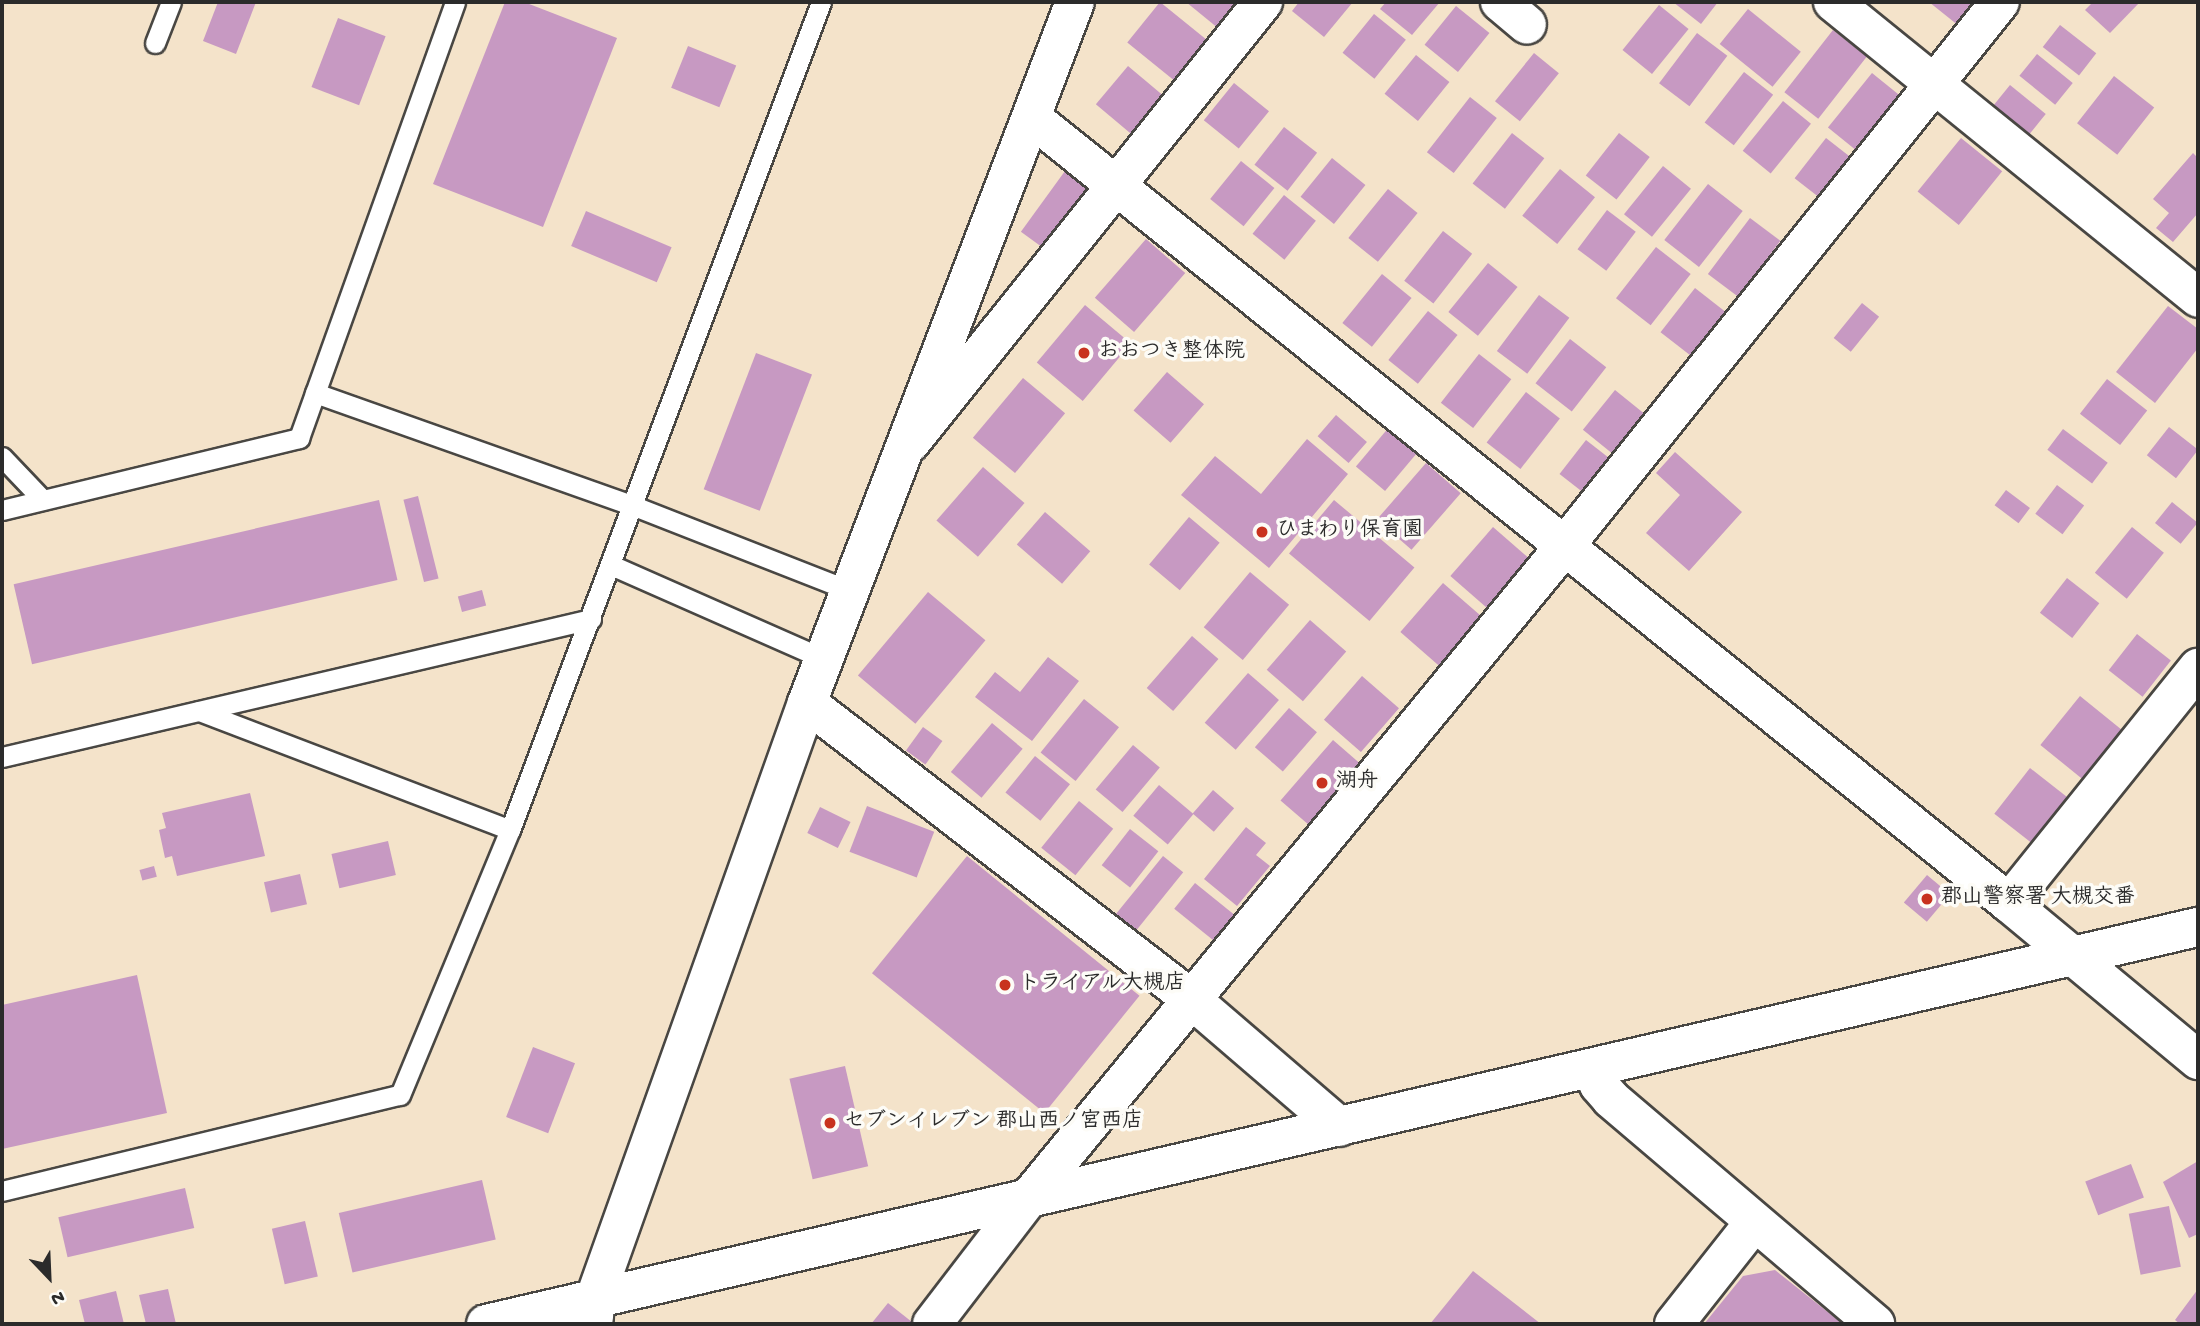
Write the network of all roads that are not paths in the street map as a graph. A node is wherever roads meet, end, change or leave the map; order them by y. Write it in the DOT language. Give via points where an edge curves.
graph roads {
  1 [pos="170,2"];
  2 [pos="454,2"];
  3 [pos="821,2"];
  4 [pos="1075,2"];
  5 [pos="1264,2"];
  6 [pos="1833,2"];
  7 [pos="2000,2"];
  8 [pos="155,43"];
  9 [pos="1935,81"];
  10 [pos="1032,118"];
  11 [pos="1115,186"];
  12 [pos="2198,298"];
  13 [pos="315,393"];
  14 [pos="905,449"];
  15 [pos="2,457"];
  16 [pos="43,500"];
  17 [pos="634,506"];
  18 [pos="2,510"];
  19 [pos="1563,548"];
  20 [pos="611,565"];
  21 [pos="851,591"];
  22 [pos="591,619"];
  23 [pos="824,659"];
  24 [pos="2198,668"];
  25 [pos="807,703"];
  26 [pos="199,711"];
  27 [pos="2,757"];
  28 [pos="510,830"];
  29 [pos="2009,903"];
  30 [pos="2198,927"];
  31 [pos="2070,957"];
  32 [pos="1191,999"];
  33 [pos="2198,1060"];
  34 [pos="1592,1068"];
  35 [pos="1340,1127"];
  36 [pos="2,1191"];
  37 [pos="1031,1195"];
  38 [pos="1753,1224"];
  39 [pos="594,1311"];
  40 [pos="486,1324"];
  41 [pos="932,1324"];
  42 [pos="1674,1324"];
  43 [pos="1875,1324"];
  1 -- 8 [label="lane"];
  2 -- 13 [label="lane"];
  3 -- 17 [label="lane"];
  4 -- 10 [label="street"];
  5 -- 11 [label="street"];
  6 -- 9 [label="street"];
  7 -- 9 [label="street"];
  9 -- 12 [label="street"];
  9 -- 19 [label="street"];
  10 -- 11 [label="street"];
  10 -- 14 [label="street"];
  11 -- 14 [label="street"];
  11 -- 19 [label="street"];
  13 -- 16 [label="lane" via="299,438"];
  13 -- 17 [label="lane"];
  14 -- 21 [label="street"];
  15 -- 16 [label="lane"];
  16 -- 18 [label="lane"];
  17 -- 20 [label="lane"];
  17 -- 21 [label="lane"];
  19 -- 29 [label="street"];
  19 -- 32 [label="street"];
  20 -- 22 [label="lane"];
  20 -- 23 [label="lane"];
  21 -- 23 [label="street"];
  22 -- 26 [label="lane"];
  22 -- 28 [label="lane"];
  23 -- 25 [label="street"];
  24 -- 29 [label="street"];
  25 -- 32 [label="street"];
  25 -- 39 [label="street"];
  26 -- 27 [label="lane"];
  26 -- 28 [label="lane"];
  28 -- 36 [label="lane" via="400,1095"];
  29 -- 31 [label="street"];
  30 -- 31 [label="street"];
  31 -- 33 [label="street"];
  31 -- 34 [label="street"];
  32 -- 35 [label="street"];
  32 -- 37 [label="street"];
  34 -- 35 [label="street"];
  34 -- 38 [label="street" via="1611,1099"];
  35 -- 37 [label="street"];
  37 -- 39 [label="street"];
  37 -- 41 [label="street"];
  38 -- 42 [label="street"];
  38 -- 43 [label="street"];
  39 -- 40 [label="street"];
}
